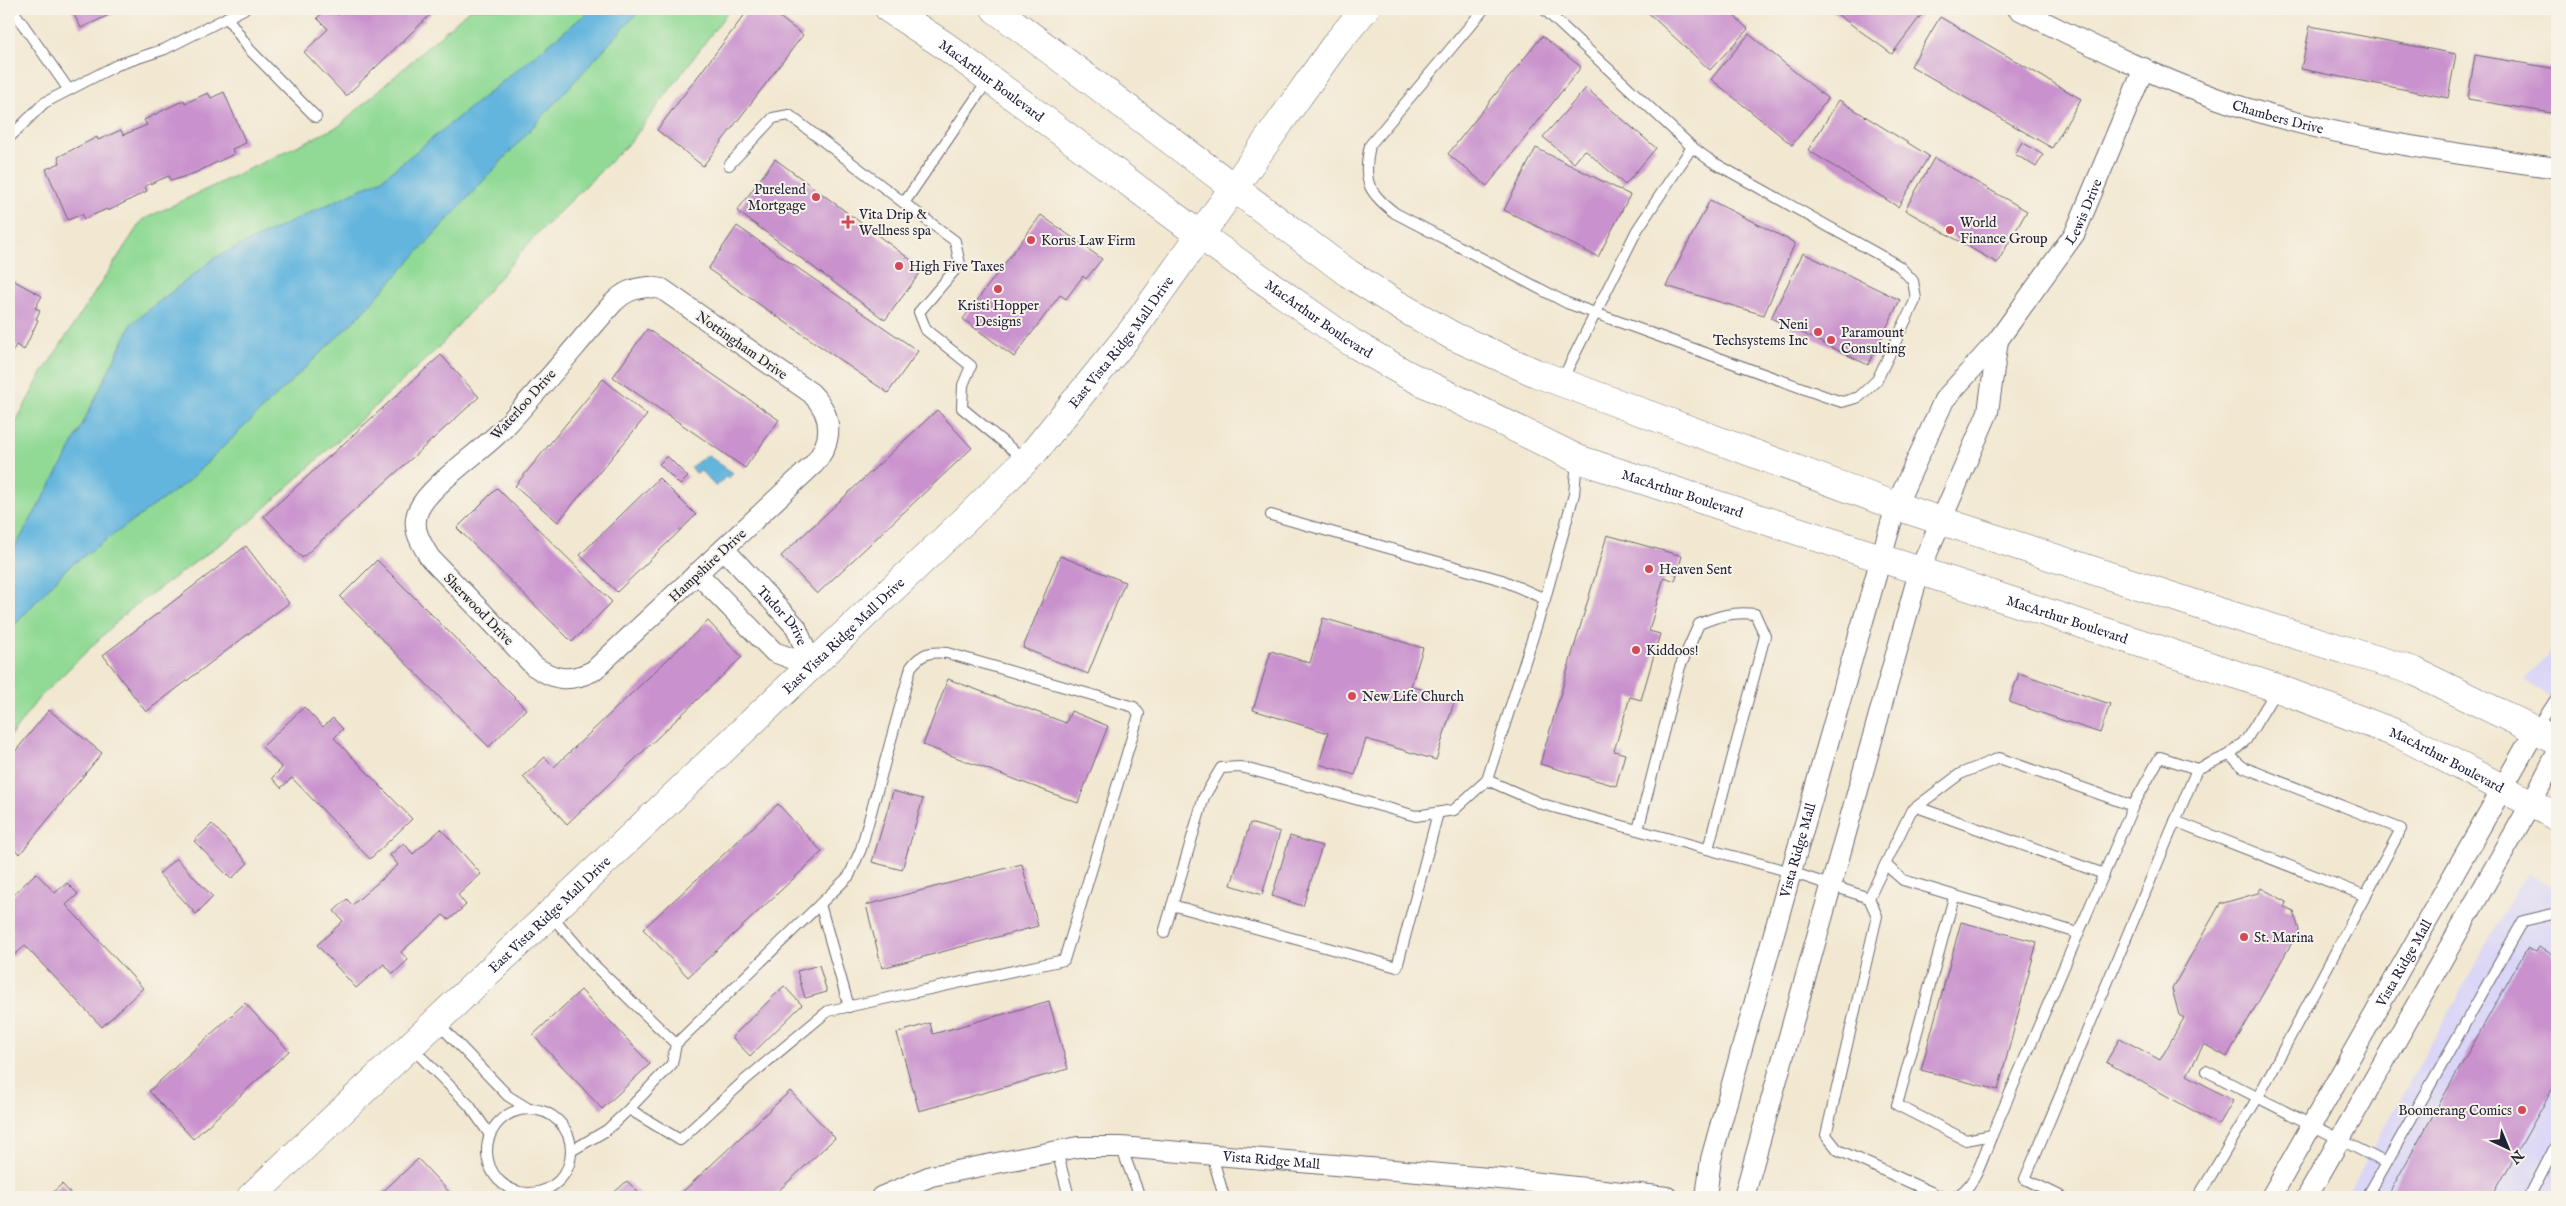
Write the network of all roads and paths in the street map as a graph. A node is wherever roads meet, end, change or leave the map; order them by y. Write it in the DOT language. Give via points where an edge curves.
graph roads {
  1 [pos="12,9"];
  2 [pos="244,9"];
  3 [pos="888,9"];
  4 [pos="995,9"];
  5 [pos="1365,9"];
  6 [pos="1484,9"];
  7 [pos="1544,9"];
  8 [pos="2018,9"];
  9 [pos="228,17"];
  10 [pos="2144,68"];
  11 [pos="990,78"];
  12 [pos="69,90"];
  13 [pos="316,117"];
  14 [pos="9,138"];
  15 [pos="1692,147"];
  16 [pos="729,165"];
  17 [pos="2557,168"];
  18 [pos="1236,188"];
  19 [pos="904,203"];
  20 [pos="1201,236"];
  21 [pos="635,288"];
  22 [pos="1595,313"];
  23 [pos="1998,340"];
  24 [pos="1561,382"];
  25 [pos="829,428"];
  26 [pos="1578,459"];
  27 [pos="1025,461"];
  28 [pos="1896,506"];
  29 [pos="1271,514"];
  30 [pos="1940,520"];
  31 [pos="415,522"];
  32 [pos="724,549"];
  33 [pos="1882,559"];
  34 [pos="1919,572"];
  35 [pos="697,574"];
  36 [pos="1545,599"];
  37 [pos="812,666"];
  38 [pos="562,679"];
  39 [pos="2278,688"];
  40 [pos="2557,697"];
  41 [pos="2547,735"];
  42 [pos="2557,753"];
  43 [pos="2229,755"];
  44 [pos="2196,769"];
  45 [pos="1487,780"];
  46 [pos="2503,786"];
  47 [pos="2532,802"];
  48 [pos="2133,806"];
  49 [pos="1917,807"];
  50 [pos="1438,813"];
  51 [pos="2557,817"];
  52 [pos="2175,821"];
  53 [pos="1638,830"];
  54 [pos="1708,849"];
  55 [pos="1886,865"];
  56 [pos="1791,872"];
  57 [pos="2104,874"];
  58 [pos="1831,885"];
  59 [pos="2366,896"];
  60 [pos="1954,897"];
  61 [pos="1869,898"];
  62 [pos="820,904"];
  63 [pos="1172,904"];
  64 [pos="2557,913"];
  65 [pos="550,914"];
  66 [pos="1164,933"];
  67 [pos="2078,933"];
  68 [pos="849,1007"];
  69 [pos="437,1022"];
  70 [pos="676,1044"];
  71 [pos="410,1046"];
  72 [pos="2206,1071"];
  73 [pos="2258,1098"];
  74 [pos="529,1109"];
  75 [pos="629,1109"];
  76 [pos="2312,1124"];
  77 [pos="490,1135"];
  78 [pos="1992,1135"];
  79 [pos="2342,1139"];
  80 [pos="2557,1143"];
  81 [pos="1121,1147"];
  82 [pos="570,1151"];
  83 [pos="1057,1151"];
  84 [pos="1212,1154"];
  85 [pos="2386,1163"];
  86 [pos="527,1195"];
  87 [pos="251,1197"];
  88 [pos="880,1197"];
  89 [pos="1069,1197"];
  90 [pos="1140,1197"];
  91 [pos="1224,1197"];
  92 [pos="1667,1197"];
  93 [pos="1706,1197"];
  94 [pos="1744,1197"];
  95 [pos="1942,1197"];
  96 [pos="1953,1197"];
  97 [pos="2062,1197"];
  98 [pos="2198,1197"];
  99 [pos="2271,1197"];
  100 [pos="2307,1197"];
  101 [pos="2367,1197"];
  102 [pos="2529,1197"];
  1 -- 12 [label="lane"];
  2 -- 9 [label="lane"];
  3 -- 11 [label="main road, MacArthur Boulevard"];
  4 -- 18 [label="main road"];
  5 -- 18 [label="main road, East Vista Ridge Mall Drive" via="1335,45"];
  6 -- 22 [label="lane" via="1370,145 1365,169 1369,189 1395,214 1545,293"];
  7 -- 15 [label="lane"];
  8 -- 10 [label="street, Chambers Drive" via="2101,51"];
  9 -- 12 [label="lane" via="165,49 117,65"];
  9 -- 13 [label="lane" via="249,49"];
  10 -- 17 [label="street, Chambers Drive" via="2242,106 2338,131"];
  10 -- 23 [label="street, Lewis Drive" via="2076,233"];
  11 -- 19 [label="lane"];
  11 -- 20 [label="main road, MacArthur Boulevard"];
  12 -- 14 [label="lane" via="44,103"];
  15 -- 22 [label="lane" via="1637,230"];
  15 -- 22 [label="lane" via="1711,161 1899,266 1913,281 1916,299 1877,380 1859,397 1842,402"];
  16 -- 19 [label="lane" via="773,118 790,115"];
  18 -- 20 [label="main road, East Vista Ridge Mall Drive"];
  18 -- 24 [label="main road" via="1348,273 1398,305 1454,336"];
  19 -- 27 [label="lane" via="955,241 960,264 919,312 926,330 971,366 964,385 962,408"];
  20 -- 26 [label="main road, MacArthur Boulevard" via="1351,342 1406,374"];
  20 -- 27 [label="main road, East Vista Ridge Mall Drive" via="1132,331"];
  21 -- 25 [label="street, Nottingham Drive" via="649,286 662,289 810,393 820,403"];
  21 -- 31 [label="street, Waterloo Drive" via="613,303 504,428 437,488 420,508"];
  22 -- 24 [label="lane"];
  23 -- 28 [label="street, Lewis Drive" via="1944,400"];
  23 -- 30 [label="street, Lewis Drive" via="1988,412"];
  24 -- 28 [label="main road"];
  25 -- 32 [label="street, Hampshire Drive" via="823,454"];
  26 -- 33 [label="main road, MacArthur Boulevard"];
  26 -- 36 [label="lane" via="1574,494"];
  27 -- 37 [label="main road, East Vista Ridge Mall Drive"];
  28 -- 30 [label="main road"];
  28 -- 33 [label="street, Vista Ridge Mall"];
  29 -- 36 [label="lane" via="1502,580"];
  30 -- 34 [label="street"];
  30 -- 41 [label="main road" via="2226,614 2414,671"];
  31 -- 38 [label="street, Sherwood Drive" via="430,558 534,666 547,675"];
  32 -- 35 [label="street, Hampshire Drive"];
  32 -- 37 [label="street, Tudor Drive" via="796,627"];
  33 -- 34 [label="main road, MacArthur Boulevard"];
  33 -- 56 [label="street, Vista Ridge Mall"];
  34 -- 39 [label="main road, MacArthur Boulevard"];
  34 -- 58 [label="street"];
  35 -- 37 [label="street, Tudor Drive" via="774,652"];
  35 -- 38 [label="street, Hampshire Drive" via="593,671 579,678"];
  36 -- 45 [label="lane"];
  37 -- 65 [label="main road, East Vista Ridge Mall Drive"];
  39 -- 43 [label="lane" via="2246,740"];
  39 -- 46 [label="main road, MacArthur Boulevard" via="2403,736"];
  40 -- 41 [label="lane"];
  41 -- 46 [label="street, Vista Ridge Mall"];
  42 -- 47 [label="street"];
  43 -- 44 [label="lane"];
  43 -- 59 [label="lane" via="2243,767 2401,829"];
  44 -- 48 [label="lane" via="2160,757"];
  44 -- 52 [label="lane"];
  45 -- 50 [label="lane" via="1454,810"];
  45 -- 53 [label="lane" via="1542,804"];
  46 -- 47 [label="main road, MacArthur Boulevard"];
  46 -- 76 [label="street, Vista Ridge Mall"];
  47 -- 51 [label="main road, MacArthur Boulevard"];
  47 -- 79 [label="street"];
  48 -- 49 [label="lane" via="2000,758 1960,774"];
  48 -- 57 [label="lane"];
  49 -- 55 [label="lane" via="1911,811"];
  49 -- 57 [label="lane"];
  50 -- 63 [label="lane" via="1416,816 1241,766 1222,768 1204,797"];
  50 -- 63 [label="lane" via="1397,967"];
  52 -- 59 [label="lane"];
  52 -- 97 [label="lane" via="2025,1179"];
  53 -- 54 [label="lane"];
  53 -- 54 [label="lane" via="1680,667 1699,624 1726,614 1755,614 1765,636"];
  54 -- 56 [label="lane"];
  55 -- 60 [label="lane" via="1902,880"];
  55 -- 61 [label="lane"];
  56 -- 58 [label="lane"];
  56 -- 93 [label="street, Vista Ridge Mall" via="1711,1159"];
  57 -- 67 [label="lane"];
  58 -- 61 [label="lane"];
  58 -- 94 [label="street"];
  59 -- 73 [label="lane"];
  60 -- 67 [label="lane"];
  60 -- 78 [label="lane" via="1897,1105 1966,1140"];
  61 -- 95 [label="lane" via="1877,916 1826,1135 1838,1150"];
  62 -- 68 [label="lane"];
  62 -- 68 [label="lane" via="849,876 861,849 911,667 919,657 932,651 948,652 1134,707 1139,714 1064,960"];
  62 -- 70 [label="lane"];
  63 -- 66 [label="lane"];
  64 -- 85 [label="lane" via="2523,922"];
  65 -- 69 [label="main road, East Vista Ridge Mall Drive"];
  65 -- 70 [label="lane" via="592,964"];
  67 -- 78 [label="lane"];
  68 -- 75 [label="lane" via="828,1012 745,1080 680,1140"];
  69 -- 71 [label="main road, East Vista Ridge Mall Drive"];
  69 -- 74 [label="lane" via="508,1096"];
  70 -- 75 [label="lane" via="672,1064"];
  71 -- 77 [label="lane" via="470,1105"];
  71 -- 87 [label="main road, East Vista Ridge Mall Drive"];
  72 -- 73 [label="lane"];
  73 -- 76 [label="lane"];
  73 -- 98 [label="lane"];
  74 -- 77 [label="lane" via="506,1116"];
  74 -- 82 [label="lane" via="554,1117 563,1126 569,1138"];
  75 -- 82 [label="lane" via="607,1130"];
  76 -- 79 [label="lane"];
  76 -- 99 [label="street, Vista Ridge Mall"];
  77 -- 86 [label="lane" via="488,1162 494,1174 503,1184"];
  78 -- 96 [label="lane" via="1970,1186"];
  79 -- 85 [label="lane"];
  79 -- 100 [label="street"];
  80 -- 102 [label="lane"];
  81 -- 83 [label="street, Vista Ridge Mall"];
  81 -- 84 [label="street, Vista Ridge Mall"];
  81 -- 90 [label="lane"];
  82 -- 86 [label="lane" via="566,1170 553,1185"];
  83 -- 88 [label="street, Vista Ridge Mall" via="931,1176"];
  83 -- 89 [label="lane"];
  84 -- 91 [label="lane"];
  84 -- 92 [label="street, Vista Ridge Mall"];
  85 -- 101 [label="lane"];
}
